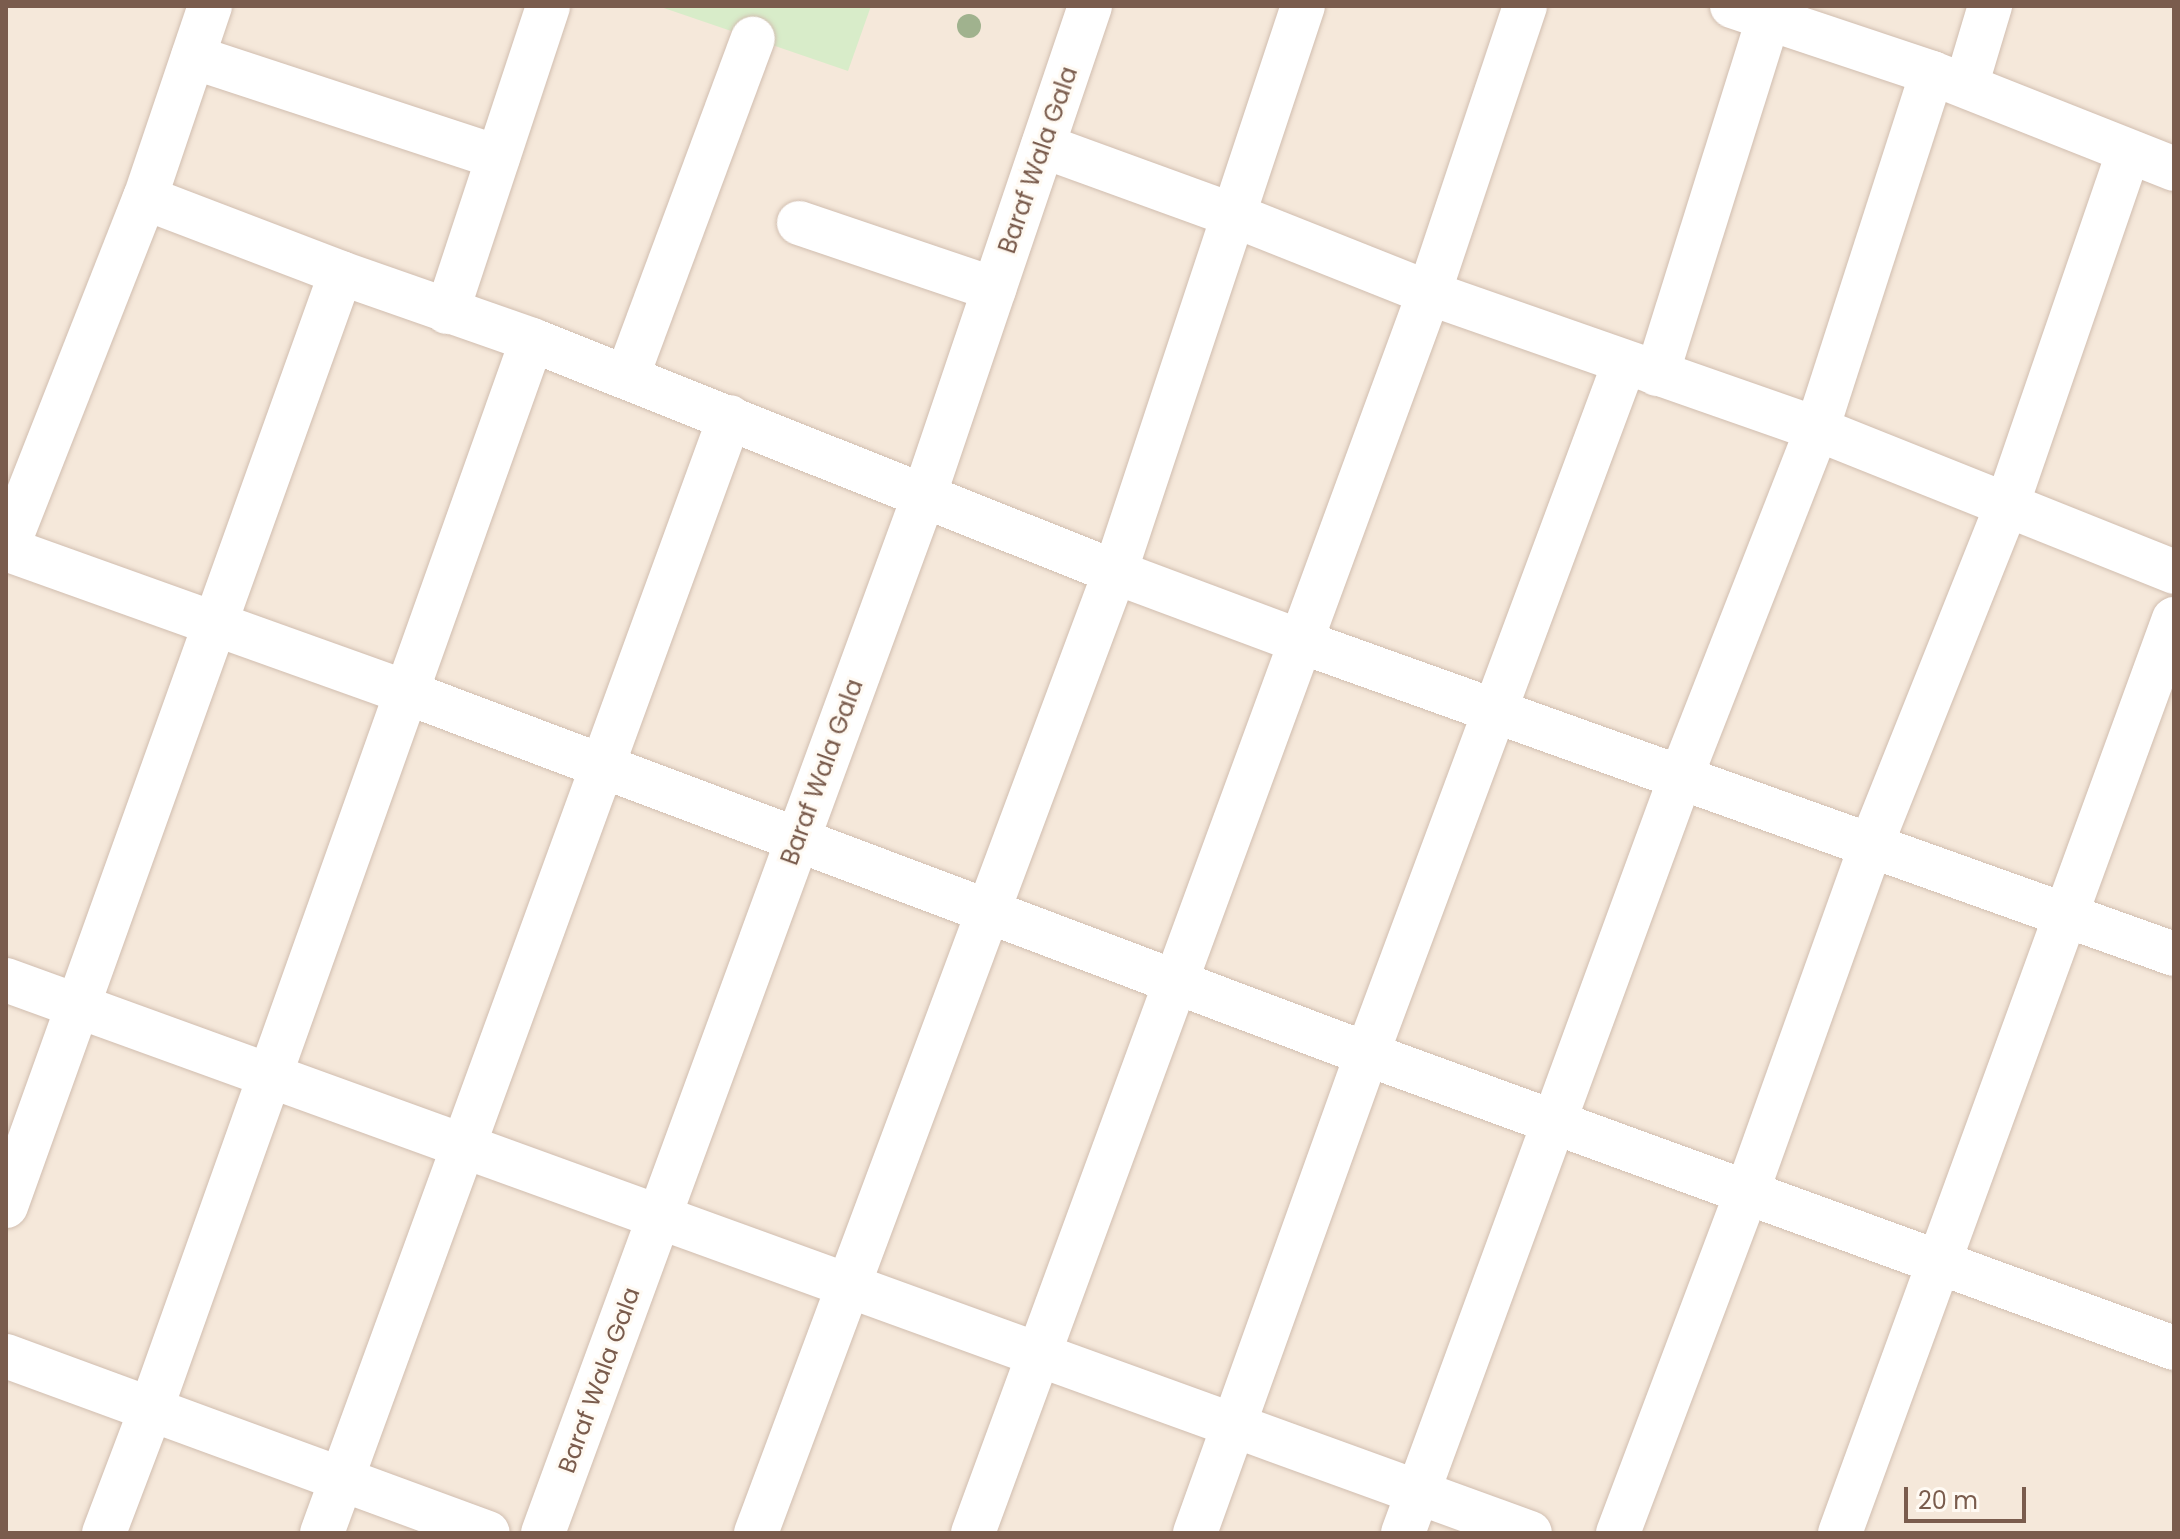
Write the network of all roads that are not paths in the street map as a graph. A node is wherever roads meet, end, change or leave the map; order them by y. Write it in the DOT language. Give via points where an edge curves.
graph roads {
  1 [pos="210,6"];
  2 [pos="548,6"];
  3 [pos="1090,6"];
  4 [pos="1303,6"];
  5 [pos="1525,6"];
  6 [pos="1990,6"];
  7 [pos="1758,11"];
  8 [pos="753,39"];
  9 [pos="193,57"];
  10 [pos="1949,79"];
  11 [pos="1043,146"];
  12 [pos="2128,153"];
  13 [pos="498,157"];
  14 [pos="2174,169"];
  15 [pos="145,198"];
  16 [pos="1233,215"];
  17 [pos="799,223"];
  18 [pos="341,273"];
  19 [pos="994,289"];
  20 [pos="1429,293"];
  21 [pos="447,312"];
  22 [pos="532,340"];
  23 [pos="1641,369"];
  24 [pos="627,377"];
  25 [pos="730,417"];
  26 [pos="1817,429"];
  27 [pos="924,496"];
  28 [pos="2007,505"];
  29 [pos="6,550"];
  30 [pos="1115,572"];
  31 [pos="2174,572"];
  32 [pos="2174,619"];
  33 [pos="214,626"];
  34 [pos="1302,642"];
  35 [pos="408,693"];
  36 [pos="1495,714"];
  37 [pos="602,768"];
  38 [pos="1680,779"];
  39 [pos="798,839"];
  40 [pos="1871,845"];
  41 [pos="988,910"];
  42 [pos="2068,915"];
  43 [pos="2174,954"];
  44 [pos="6,980"];
  45 [pos="1176,983"];
  46 [pos="79,1007"];
  47 [pos="1367,1054"];
  48 [pos="270,1076"];
  49 [pos="1554,1120"];
  50 [pos="464,1146"];
  51 [pos="1747,1192"];
  52 [pos="6,1206"];
  53 [pos="659,1217"];
  54 [pos="1941,1261"];
  55 [pos="848,1286"];
  56 [pos="2174,1348"];
  57 [pos="1039,1355"];
  58 [pos="6,1356"];
  59 [pos="151,1409"];
  60 [pos="1234,1426"];
  61 [pos="342,1480"];
  62 [pos="1417,1493"];
  63 [pos="104,1533"];
  64 [pos="322,1533"];
  65 [pos="488,1533"];
  66 [pos="543,1533"];
  67 [pos="756,1533"];
  68 [pos="973,1533"];
  69 [pos="1195,1533"];
  70 [pos="1403,1533"];
  71 [pos="1530,1533"];
  72 [pos="1618,1533"];
  73 [pos="1840,1533"];
  1 -- 9 [label="street"];
  2 -- 13 [label="street"];
  3 -- 11 [label="street, Baraf Wala Gala"];
  4 -- 16 [label="street"];
  5 -- 20 [label="street"];
  6 -- 10 [label="street"];
  7 -- 10 [label="street"];
  7 -- 23 [label="street"];
  8 -- 24 [label="street"];
  9 -- 13 [label="street"];
  9 -- 15 [label="street"];
  10 -- 12 [label="street"];
  10 -- 26 [label="street"];
  11 -- 16 [label="street"];
  11 -- 19 [label="street, Baraf Wala Gala"];
  12 -- 14 [label="street"];
  12 -- 28 [label="street"];
  13 -- 21 [label="street"];
  15 -- 18 [label="street"];
  15 -- 29 [label="street"];
  16 -- 20 [label="street"];
  16 -- 30 [label="street"];
  17 -- 19 [label="street"];
  18 -- 21 [label="street"];
  18 -- 33 [label="street"];
  19 -- 27 [label="street, Baraf Wala Gala"];
  20 -- 23 [label="street"];
  20 -- 34 [label="street"];
  21 -- 22 [label="street"];
  22 -- 24 [label="street"];
  22 -- 35 [label="street"];
  23 -- 26 [label="street"];
  23 -- 36 [label="street"];
  24 -- 25 [label="street"];
  25 -- 27 [label="street"];
  25 -- 37 [label="street"];
  26 -- 28 [label="street"];
  26 -- 38 [label="street"];
  27 -- 30 [label="street"];
  27 -- 39 [label="street, Baraf Wala Gala"];
  28 -- 31 [label="street"];
  28 -- 40 [label="street"];
  29 -- 33 [label="street"];
  30 -- 34 [label="street"];
  30 -- 41 [label="street"];
  32 -- 42 [label="street"];
  33 -- 35 [label="street"];
  33 -- 46 [label="street"];
  34 -- 36 [label="street"];
  34 -- 45 [label="street"];
  35 -- 37 [label="street"];
  35 -- 48 [label="street"];
  36 -- 38 [label="street"];
  36 -- 47 [label="street"];
  37 -- 39 [label="street"];
  37 -- 50 [label="street"];
  38 -- 40 [label="street"];
  38 -- 49 [label="street"];
  39 -- 41 [label="street"];
  39 -- 53 [label="street, Baraf Wala Gala"];
  40 -- 42 [label="street"];
  40 -- 51 [label="street"];
  41 -- 45 [label="street"];
  41 -- 55 [label="street"];
  42 -- 43 [label="street"];
  42 -- 54 [label="street"];
  44 -- 46 [label="street"];
  45 -- 47 [label="street"];
  45 -- 57 [label="street"];
  46 -- 48 [label="street"];
  46 -- 52 [label="street"];
  47 -- 49 [label="street"];
  47 -- 60 [label="street"];
  48 -- 50 [label="street"];
  48 -- 59 [label="street"];
  49 -- 51 [label="street"];
  49 -- 62 [label="street"];
  50 -- 53 [label="street"];
  50 -- 61 [label="street"];
  51 -- 54 [label="street"];
  51 -- 72 [label="street"];
  53 -- 55 [label="street"];
  53 -- 66 [label="street, Baraf Wala Gala"];
  54 -- 56 [label="street"];
  54 -- 73 [label="street"];
  55 -- 57 [label="street"];
  55 -- 67 [label="street"];
  57 -- 60 [label="street"];
  57 -- 68 [label="street"];
  58 -- 59 [label="street"];
  59 -- 61 [label="street"];
  59 -- 63 [label="street"];
  60 -- 62 [label="street"];
  60 -- 69 [label="street"];
  61 -- 64 [label="street"];
  61 -- 65 [label="street"];
  62 -- 70 [label="street"];
  62 -- 71 [label="street"];
}
